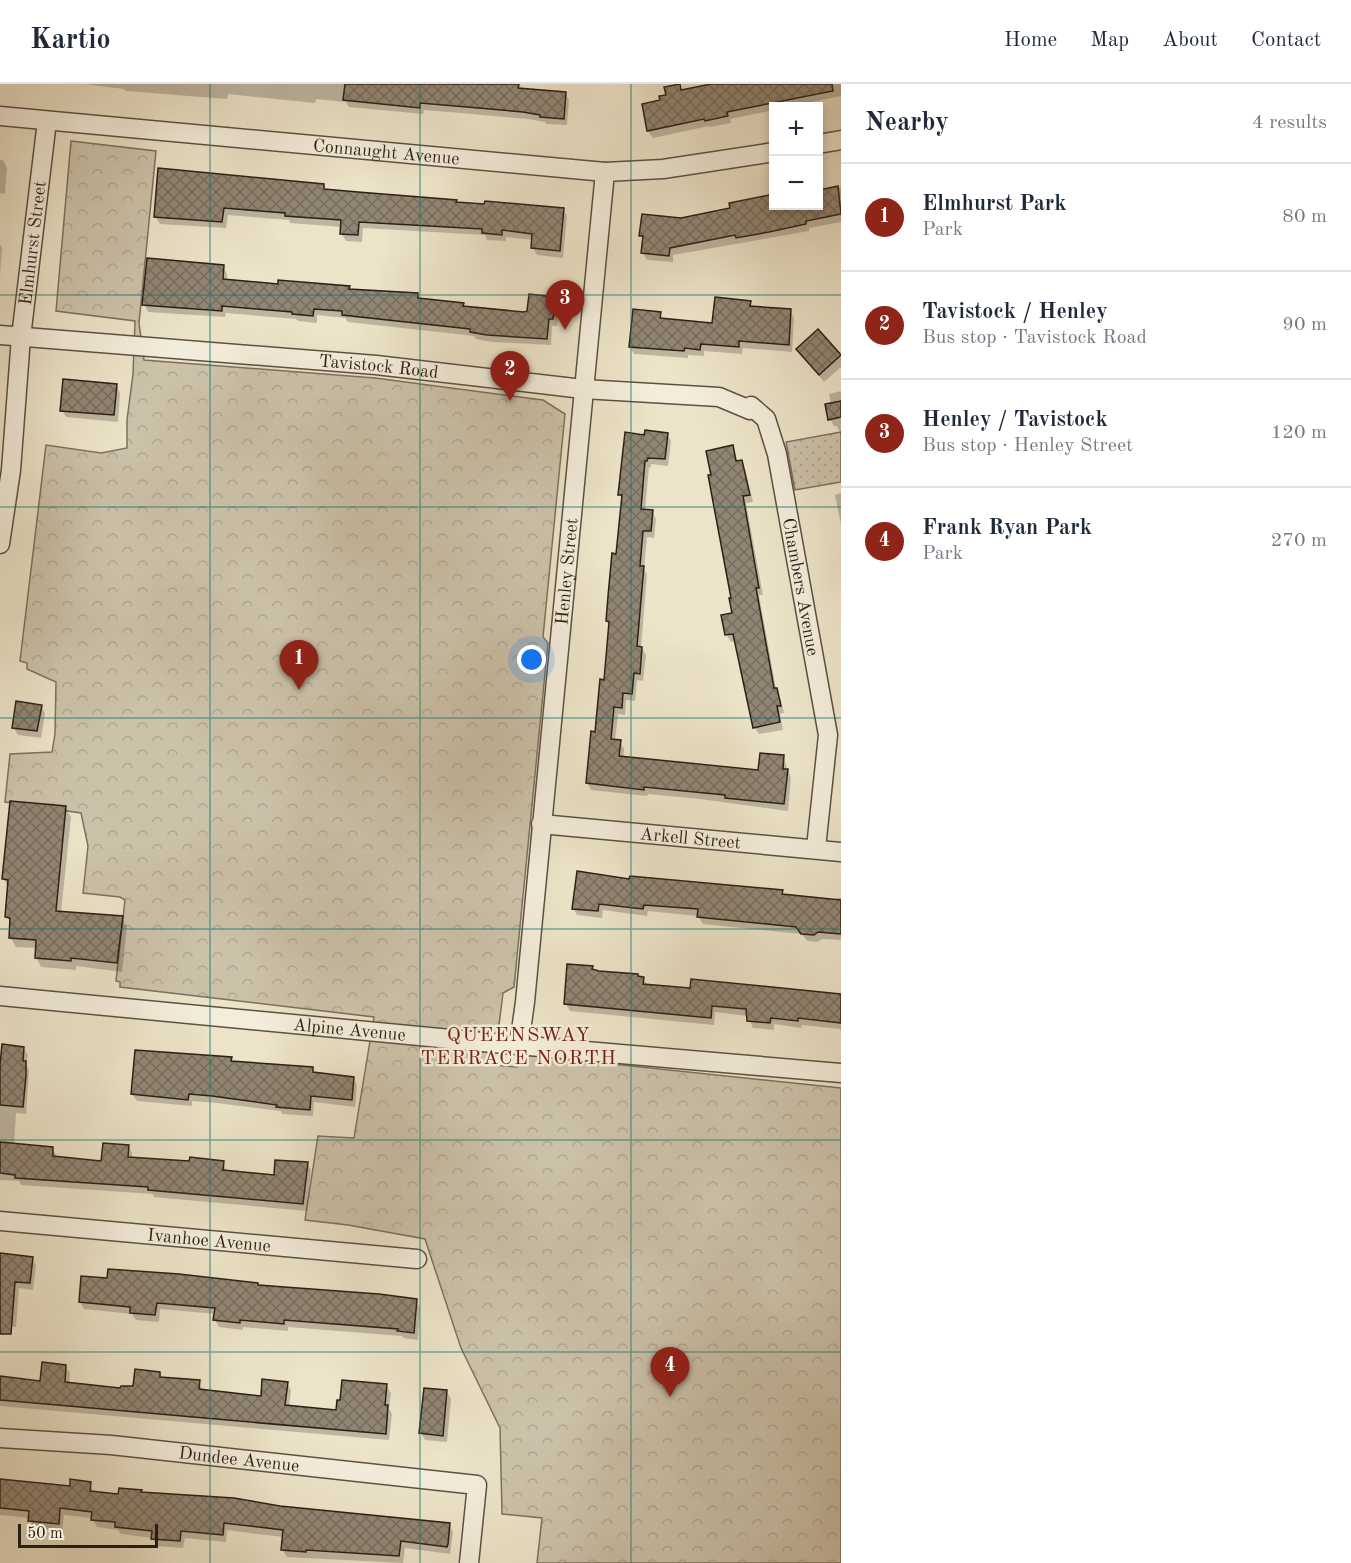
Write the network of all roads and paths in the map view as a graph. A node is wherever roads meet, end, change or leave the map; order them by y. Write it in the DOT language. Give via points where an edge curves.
graph roads {
  1 [pos="0,116"];
  2 [pos="47,121"];
  3 [pos="841,140"];
  4 [pos="823,143"];
  5 [pos="769,153"];
  6 [pos="605,172"];
  7 [pos="0,335"];
  8 [pos="21,337"];
  9 [pos="583,388"];
  10 [pos="751,406"];
  11 [pos="0,544"];
  12 [pos="541,824"];
  13 [pos="816,848"];
  14 [pos="841,852"];
  15 [pos="0,996"];
  16 [pos="519,1045"];
  17 [pos="841,1073"];
  18 [pos="0,1221"];
  19 [pos="417,1258"];
  20 [pos="0,1438"];
  21 [pos="469,1563"];
  1 -- 2 [label="street, Connaught Avenue"];
  2 -- 6 [label="street, Connaught Avenue"];
  2 -- 8 [label="street, Elmhurst Street"];
  3 -- 4 [label="street"];
  5 -- 6 [label="street, Connaught Avenue" via="663,169"];
  6 -- 9 [label="street, Henley Street"];
  7 -- 8 [label="street, Tavistock Road"];
  8 -- 9 [label="street, Tavistock Road" via="376,365"];
  8 -- 11 [label="street, Elmhurst Street" via="11,470"];
  9 -- 10 [label="street, Tavistock Road" via="719,397 750,410"];
  9 -- 12 [label="street, Henley Street"];
  10 -- 13 [label="street, Chambers Avenue" via="766,419 777,454 828,735"];
  12 -- 13 [label="street, Arkell Street"];
  12 -- 16 [label="street, Henley Street"];
  13 -- 14 [label="street, Arkell Street"];
  15 -- 16 [label="street, Alpine Avenue"];
  16 -- 17 [label="street, Alpine Avenue"];
  18 -- 19 [label="street, Ivanhoe Avenue"];
  20 -- 21 [label="street, Dundee Avenue" via="111,1445 477,1485"];
}
